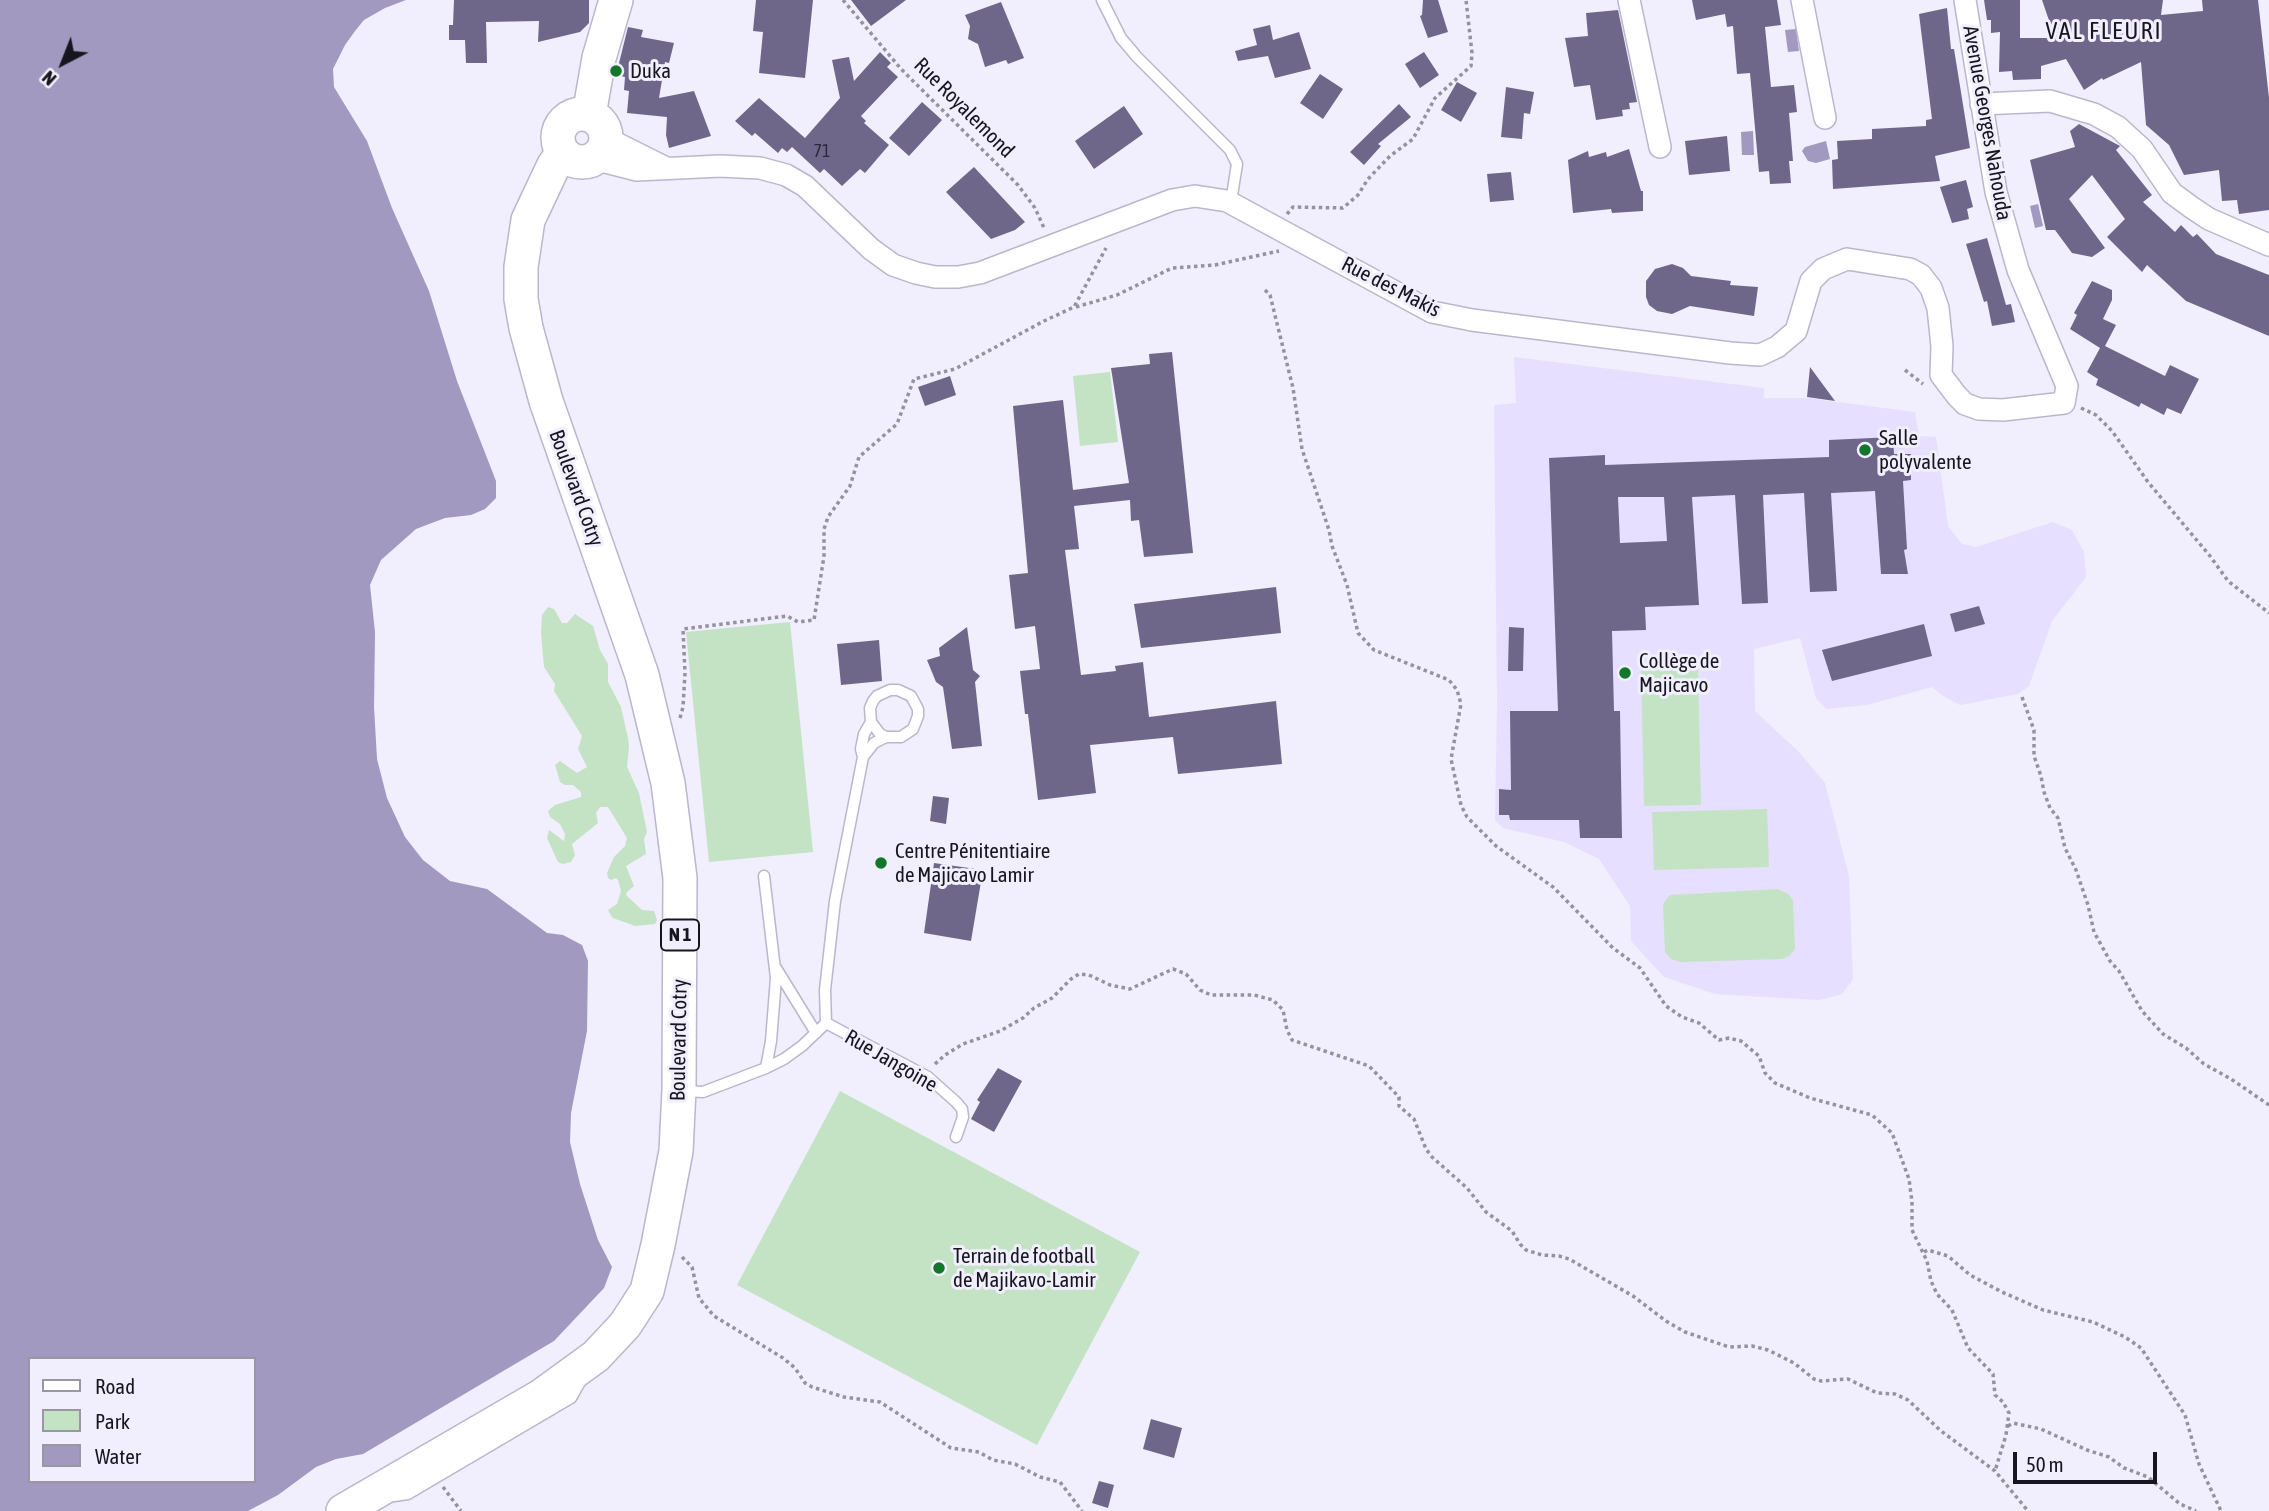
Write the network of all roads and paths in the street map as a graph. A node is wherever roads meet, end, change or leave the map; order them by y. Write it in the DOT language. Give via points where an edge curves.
graph roads {
  1 [pos="616,0"];
  2 [pos="843,0"];
  3 [pos="1102,0"];
  4 [pos="1466,0"];
  5 [pos="1629,0"];
  6 [pos="1801,0"];
  7 [pos="1965,0"];
  8 [pos="1980,104"];
  9 [pos="1825,118"];
  10 [pos="583,141"];
  11 [pos="1660,147"];
  12 [pos="1231,202"];
  13 [pos="1277,226"];
  14 [pos="1307,243"];
  15 [pos="2269,245"];
  16 [pos="1051,247"];
  17 [pos="1106,248"];
  18 [pos="1265,290"];
  19 [pos="1074,307"];
  20 [pos="2064,403"];
  21 [pos="2269,613"];
  22 [pos="2022,697"];
  23 [pos="871,722"];
  24 [pos="656,730"];
  25 [pos="886,737"];
  26 [pos="863,757"];
  27 [pos="764,876"];
  28 [pos="775,966"];
  29 [pos="826,1023"];
  30 [pos="816,1033"];
  31 [pos="766,1068"];
  32 [pos="924,1075"];
  33 [pos="679,1090"];
  34 [pos="2269,1105"];
  35 [pos="956,1137"];
  36 [pos="657,1250"];
  37 [pos="1924,1252"];
  38 [pos="596,1356"];
  39 [pos="2007,1426"];
  40 [pos="1994,1471"];
  41 [pos="436,1477"];
  42 [pos="352,1506"];
  43 [pos="461,1511"];
  44 [pos="1082,1511"];
  45 [pos="2028,1511"];
  46 [pos="2196,1511"];
  47 [pos="2221,1511"];
  1 -- 10 [label="main road, N 1"];
  2 -- 16 [label="path, Rue Royalemond" via="901,69 1018,185 1035,208"];
  3 -- 12 [label="lane" via="1136,57 1230,150 1237,164"];
  4 -- 13 [label="path" via="1471,66 1435,99 1413,139 1390,156 1343,208 1293,206"];
  5 -- 11 [label="street"];
  6 -- 9 [label="street"];
  7 -- 8 [label="street, Avenue Georges Nahouda"];
  8 -- 15 [label="street" via="2050,101 2094,114 2118,127 2142,149 2172,193 2220,224"];
  8 -- 20 [label="street, Avenue Georges Nahouda" via="1996,192 2018,270 2067,386"];
  10 -- 16 [label="street, Rue des Makis" via="637,170 720,166 786,175 805,186 871,249 893,265 916,273 935,277 980,273"];
  10 -- 24 [label="main road, Boulevard Cotry / N 1" via="528,220 521,299 556,434 628,630"];
  12 -- 13 [label="street, Rue des Makis"];
  12 -- 16 [label="street, Rue des Makis" via="1195,196 1172,200"];
  13 -- 14 [label="street, Rue des Makis"];
  14 -- 19 [label="path" via="1215,265 1172,268 1117,295"];
  14 -- 20 [label="street, Rue des Makis" via="1432,312 1760,355 1796,331 1811,281 1823,269 1847,259 1910,269 1931,288 1938,307 1941,375 1965,404 2003,410"];
  17 -- 19 [label="path"];
  18 -- 37 [label="path" via="1293,388 1302,449 1358,633 1374,650 1450,680 1458,690 1461,704 1451,759 1466,817 1496,846 1553,887 1613,948 1640,968 1666,1006 1699,1023 1719,1040 1741,1041 1759,1056 1765,1073 1775,1083 1872,1115 1892,1133 1909,1180 1912,1230"];
  19 -- 24 [label="path" via="955,369 914,379 897,424 859,457 850,486 828,517 814,620 798,622 787,616 682,629 685,673 680,717 673,725"];
  20 -- 21 [label="path" via="2096,415 2112,431 2228,581"];
  22 -- 34 [label="path" via="2034,730 2034,756 2044,792 2082,884 2094,932 2110,961 2141,1011 2163,1034"];
  23 -- 25 [label="lane"];
  23 -- 25 [label="lane" via="870,708 883,692 898,690 911,696 918,709 913,729 901,737"];
  23 -- 26 [label="lane" via="863,734"];
  24 -- 33 [label="main road, Boulevard Cotry / N 1" via="680,878"];
  25 -- 26 [label="lane"];
  26 -- 29 [label="lane" via="835,901"];
  27 -- 28 [label="lane"];
  28 -- 30 [label="lane"];
  28 -- 31 [label="lane"];
  29 -- 30 [label="lane, Rue Jangoine"];
  29 -- 32 [label="lane, Rue Jangoine"];
  30 -- 31 [label="lane, Rue Jangoine"];
  31 -- 33 [label="lane, Rue Jangoine" via="703,1092"];
  32 -- 35 [label="lane, Rue Jangoine" via="962,1109"];
  32 -- 40 [label="path" via="952,1050 1023,1018 1079,974 1130,989 1173,969 1211,995 1273,1000 1282,1007 1292,1040 1366,1063 1399,1097 1399,1106 1414,1119 1426,1149 1527,1250 1569,1259 1685,1332 1729,1347 1768,1350 1814,1379 1848,1380 1908,1400"];
  33 -- 36 [label="main road, Boulevard Cotry / N 1" via="676,1151"];
  36 -- 38 [label="main road, Boulevard Cotry / N 1" via="647,1291 625,1325"];
  36 -- 44 [label="path" via="687,1261 699,1298 714,1316 783,1358 805,1383 844,1397 880,1402 951,1448 979,1452 1060,1482"];
  37 -- 39 [label="path" via="1937,1294 1952,1310 1969,1348 1993,1374 1995,1395 2009,1413"];
  37 -- 47 [label="path" via="1948,1256 1989,1286 2043,1310 2093,1322 2141,1348 2185,1415 2199,1464"];
  38 -- 41 [label="lane" via="571,1398"];
  38 -- 42 [label="main road, Boulevard Cotry / N 1" via="541,1396"];
  39 -- 40 [label="path"];
  39 -- 46 [label="path" via="2014,1423 2041,1429 2109,1457 2148,1477 2180,1504"];
  40 -- 45 [label="path"];
  41 -- 42 [label="lane" via="408,1494"];
  41 -- 43 [label="path"];
}
